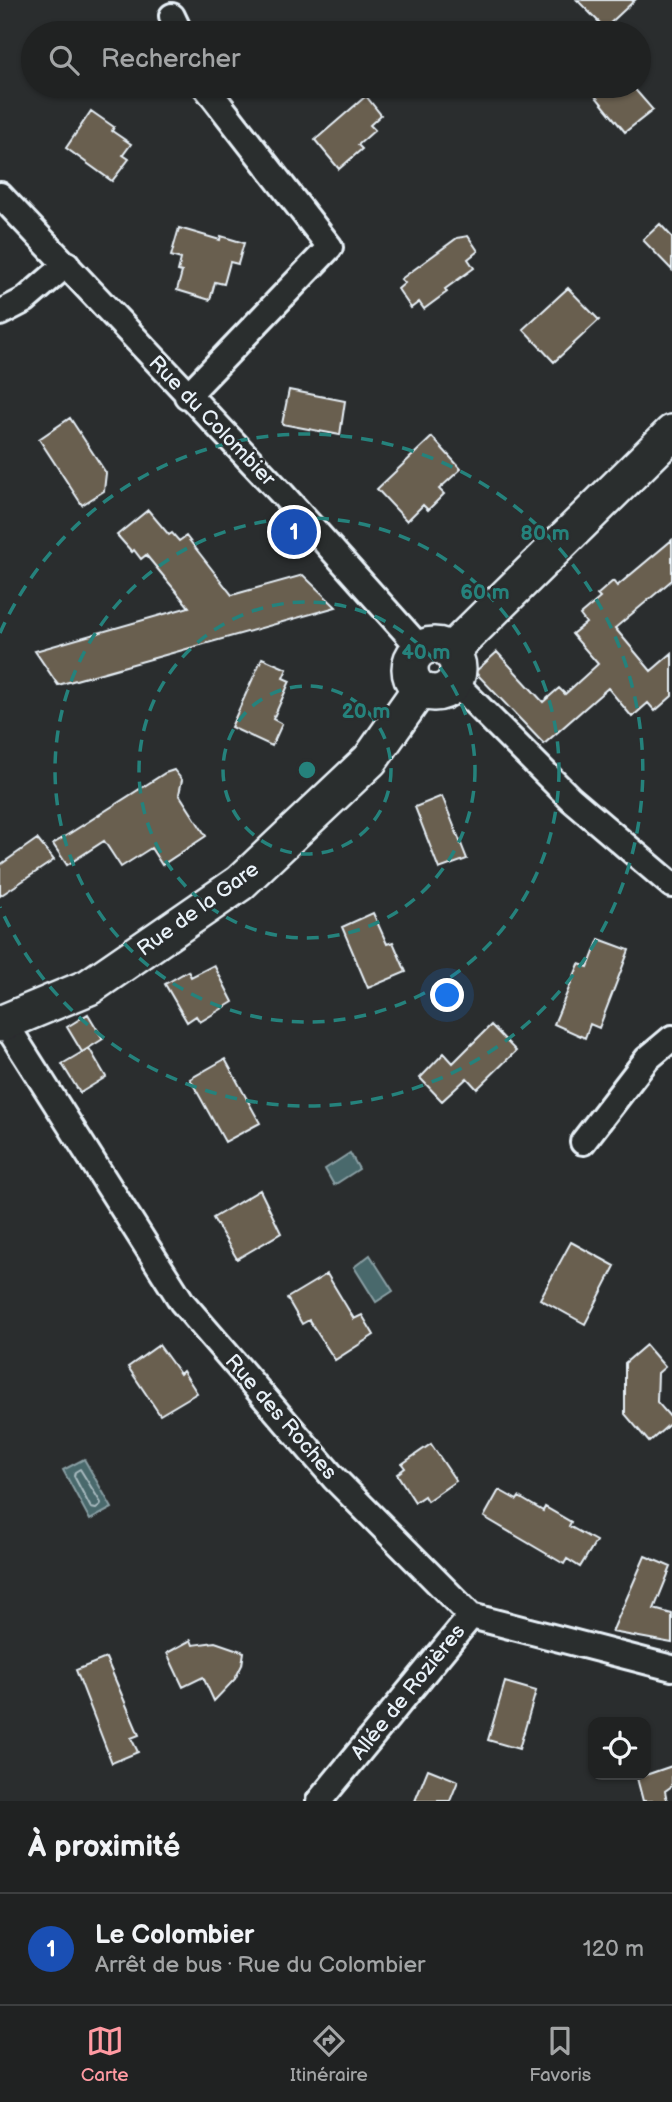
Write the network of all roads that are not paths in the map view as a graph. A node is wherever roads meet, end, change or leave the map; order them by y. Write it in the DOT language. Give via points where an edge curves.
graph roads {
  1 [pos="214,98"];
  2 [pos="0,195"];
  3 [pos="67,264"];
  4 [pos="0,313"];
  5 [pos="187,396"];
  6 [pos="672,433"];
  7 [pos="442,661"];
  8 [pos="672,886"];
  9 [pos="2,1023"];
  10 [pos="672,1038"];
  11 [pos="583,1142"];
  12 [pos="471,1616"];
  13 [pos="672,1668"];
  14 [pos="319,1801"];
  1 -- 5 [label="street" via="330,247"];
  2 -- 3 [label="street, Rue du Colombier"];
  3 -- 4 [label="street" via="25,300"];
  3 -- 5 [label="street, Rue du Colombier"];
  5 -- 7 [label="street, Rue du Colombier"];
  6 -- 7 [label="street"];
  7 -- 8 [label="street, Rue du Colombier" via="571,799"];
  7 -- 9 [label="street, Rue de la Gare" via="412,661 410,669 420,689 370,760 240,883 89,987"];
  9 -- 12 [label="street, Rue des Roches" via="182,1302 334,1478"];
  10 -- 11 [label="street" via="647,1059"];
  12 -- 13 [label="street"];
  12 -- 14 [label="street, Allée de Rozières"];
}
